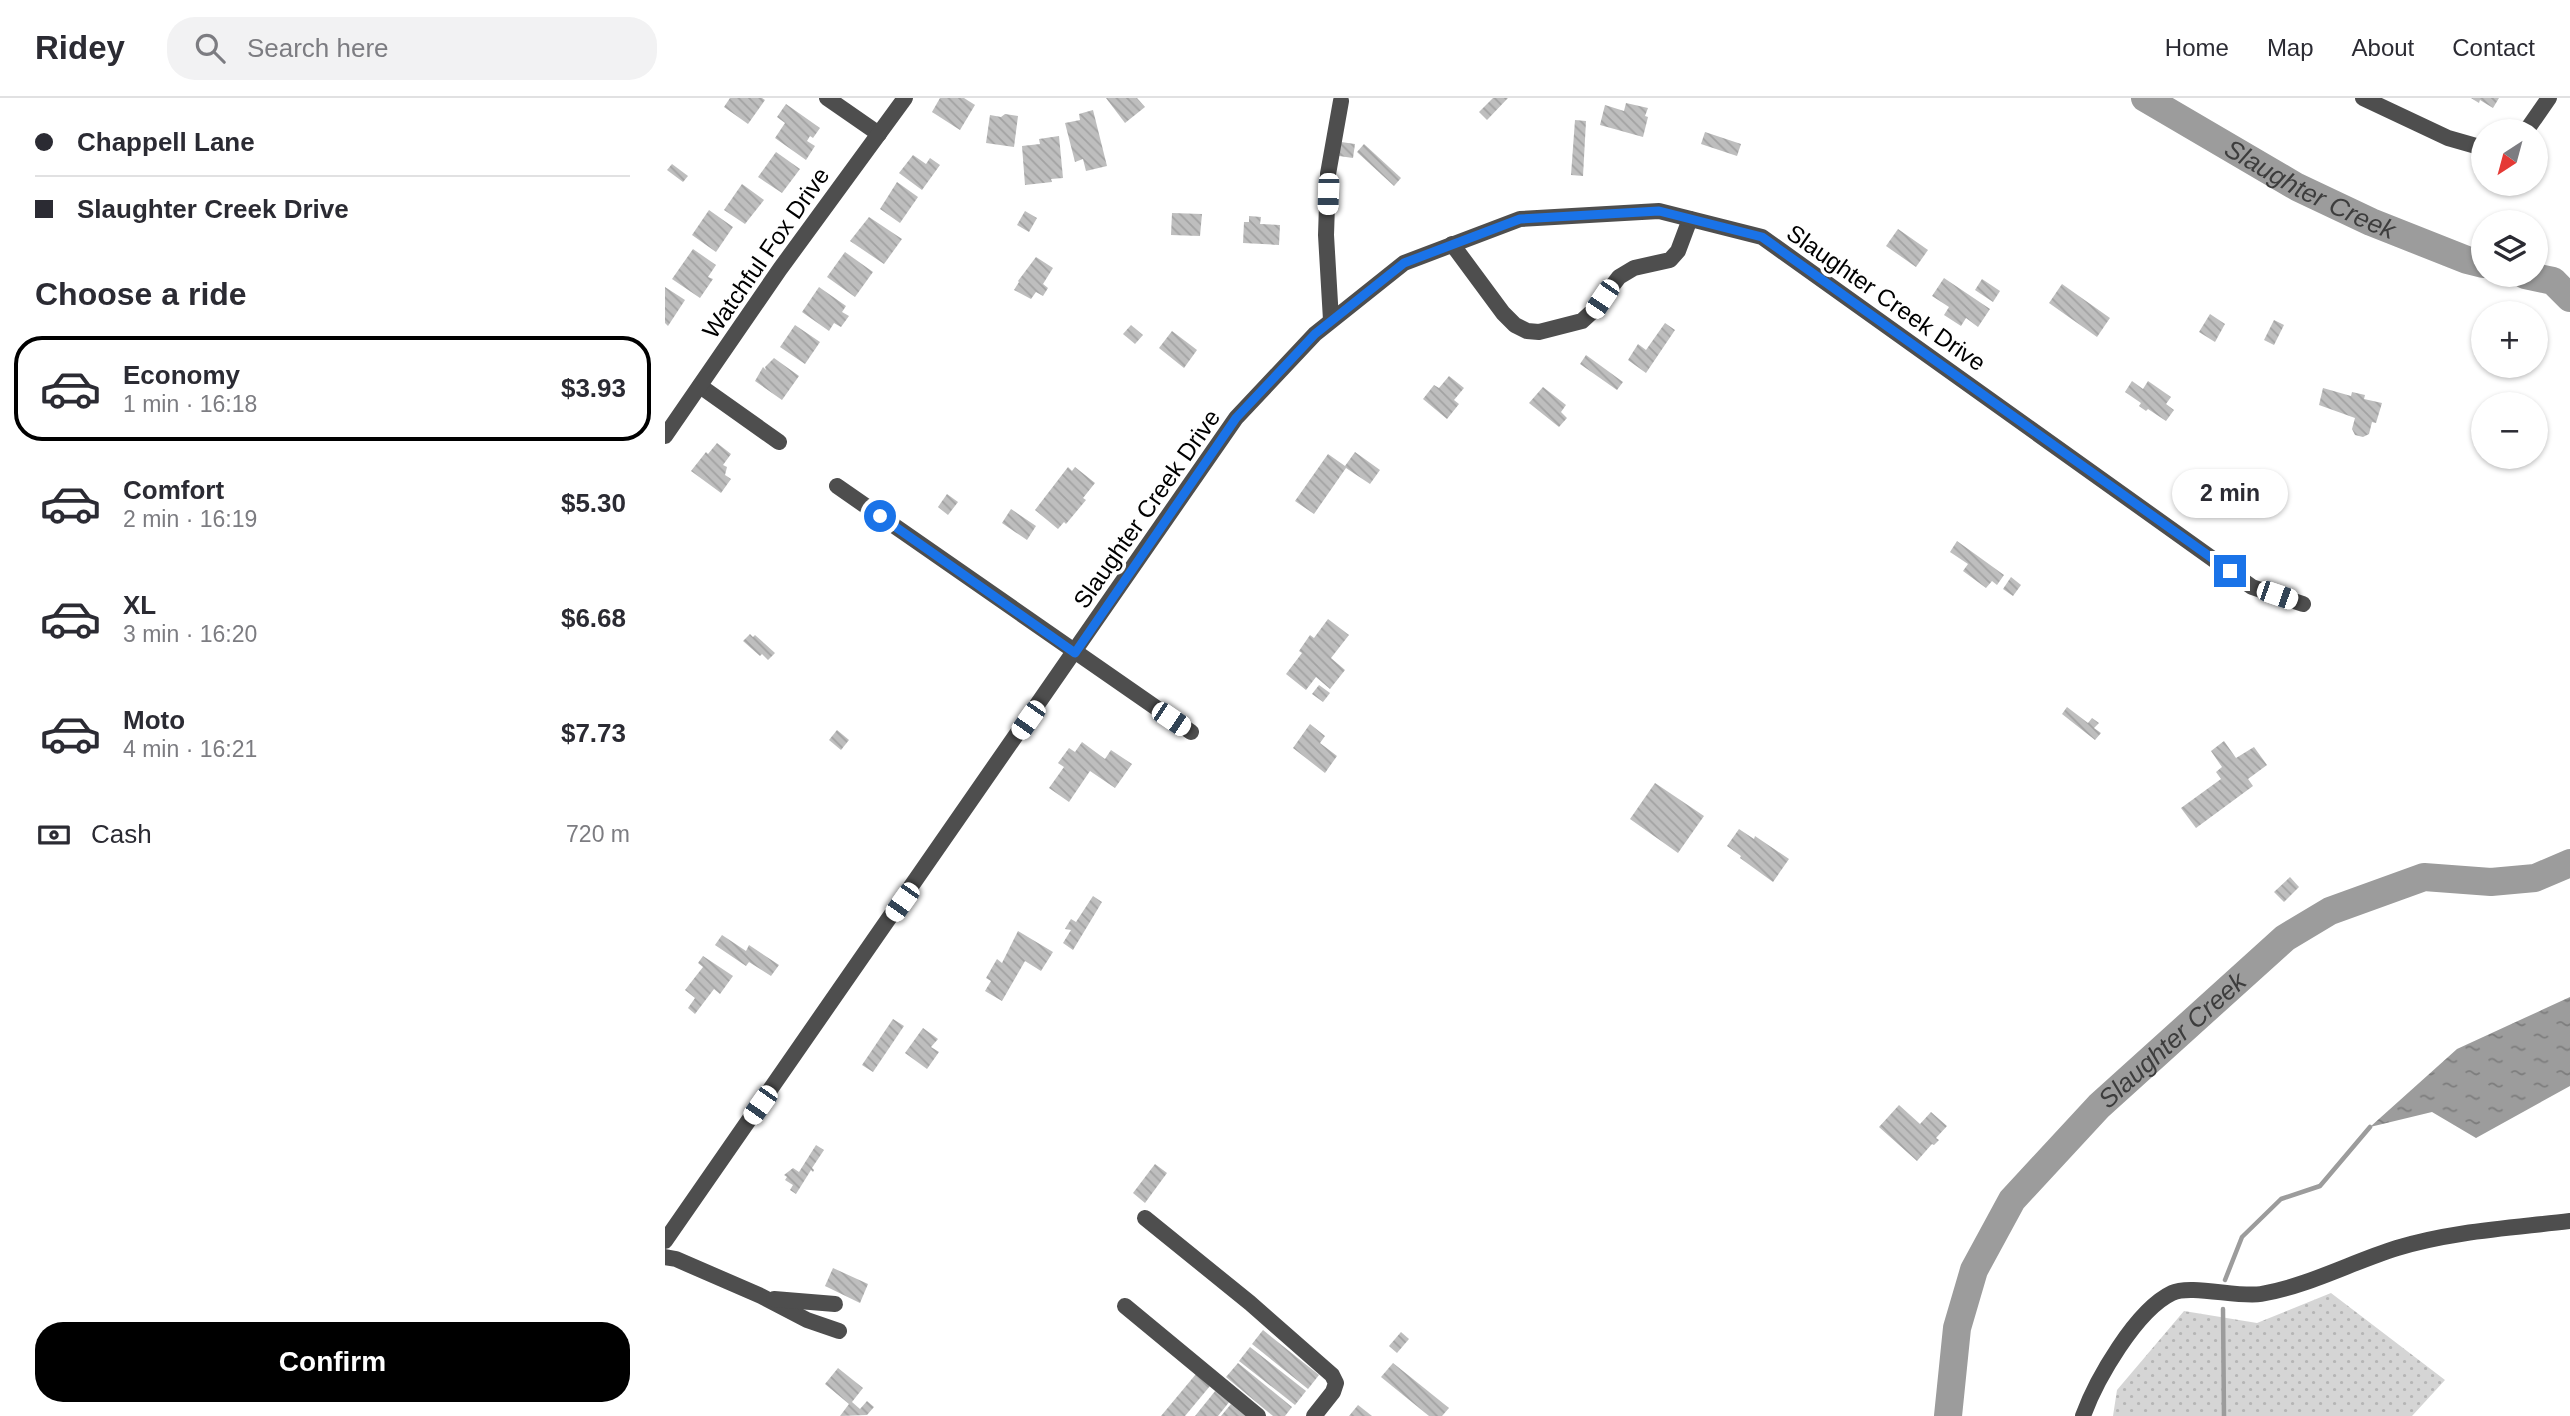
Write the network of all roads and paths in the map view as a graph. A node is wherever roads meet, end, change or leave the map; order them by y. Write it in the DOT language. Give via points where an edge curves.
graph roads {
  1 [pos="828,98"];
  2 [pos="905,98"];
  3 [pos="2363,98"];
  4 [pos="2549,98"];
  5 [pos="1341,101"];
  6 [pos="2534,119"];
  7 [pos="879,134"];
  8 [pos="2471,145"];
  9 [pos="1690,219"];
  10 [pos="1452,244"];
  11 [pos="1331,320"];
  12 [pos="700,386"];
  13 [pos="665,436"];
  14 [pos="779,442"];
  15 [pos="837,486"];
  16 [pos="2303,604"];
  17 [pos="1075,653"];
  18 [pos="1191,732"];
  19 [pos="1145,1218"];
  20 [pos="2570,1221"];
  21 [pos="665,1241"];
  22 [pos="665,1257"];
  23 [pos="764,1298"];
  24 [pos="835,1304"];
  25 [pos="1125,1306"];
  26 [pos="839,1331"];
  27 [pos="1258,1416"];
  28 [pos="1314,1416"];
  29 [pos="2083,1416"];
  1 -- 7 [label="street"];
  2 -- 7 [label="street, Watchful Fox Drive"];
  3 -- 8 [label="street"];
  4 -- 6 [label="street"];
  5 -- 11 [label="street" via="1328,174"];
  7 -- 12 [label="street, Watchful Fox Drive"];
  9 -- 10 [label="street, Slaughter Creek Drive" via="1659,211 1520,219"];
  9 -- 10 [label="street" via="1670,260 1634,268 1619,277 1582,321 1539,332 1515,325 1503,313"];
  9 -- 16 [label="street, Slaughter Creek Drive" via="1762,237 2252,587"];
  10 -- 11 [label="street, Slaughter Creek Drive" via="1404,263"];
  11 -- 17 [label="street, Slaughter Creek Drive" via="1236,418"];
  12 -- 13 [label="street, Watchful Fox Drive"];
  12 -- 14 [label="street"];
  15 -- 17 [label="street"];
  17 -- 18 [label="street"];
  17 -- 21 [label="street, Slaughter Creek Drive"];
  19 -- 28 [label="street" via="1332,1375 1336,1383 1333,1392"];
  20 -- 29 [label="street" via="2444,1235 2257,1295 2173,1291 2146,1312 2118,1350 2097,1382"];
  22 -- 23 [label="street"];
  23 -- 24 [label="street"];
  23 -- 26 [label="street"];
  25 -- 27 [label="street"];
}
